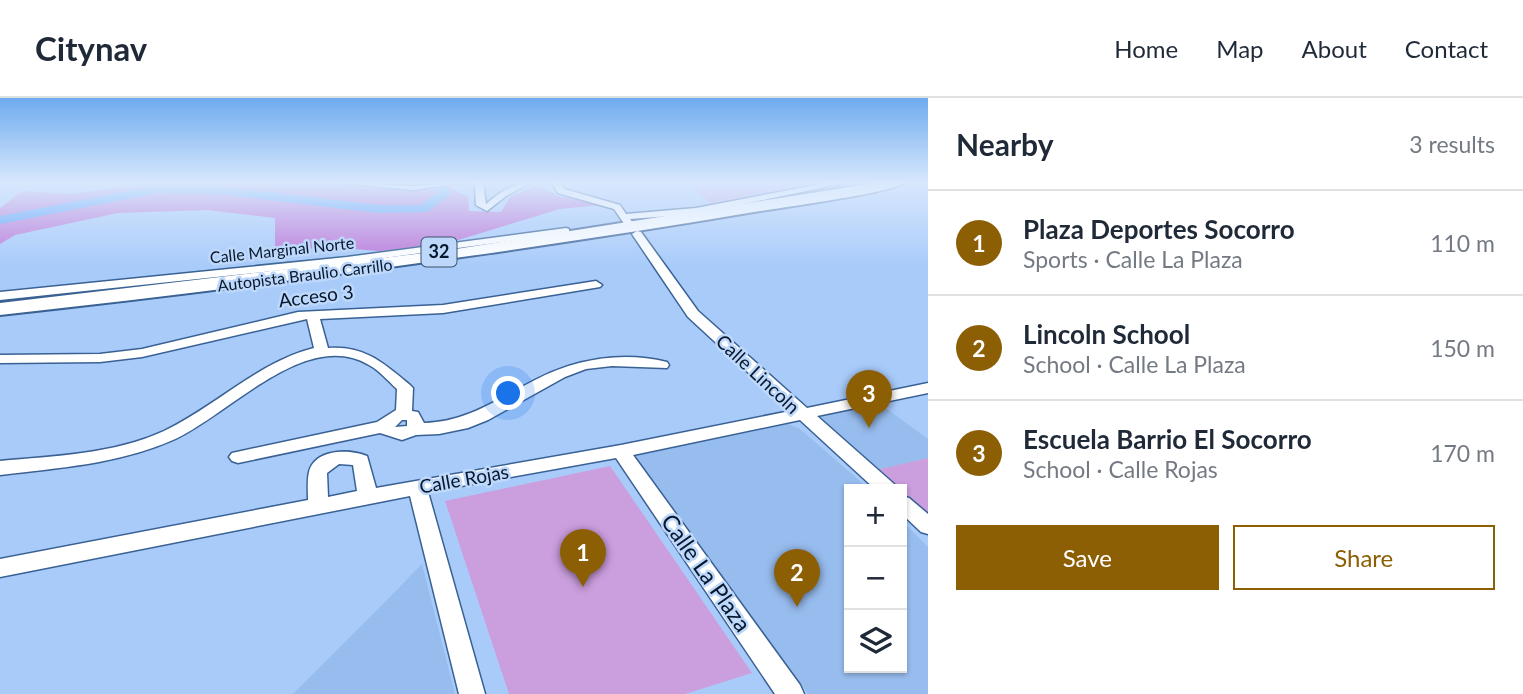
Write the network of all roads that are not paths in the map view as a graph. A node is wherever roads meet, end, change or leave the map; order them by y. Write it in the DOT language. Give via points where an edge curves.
graph roads {
  1 [pos="620,211"];
  2 [pos="697,211"];
  3 [pos="722,211"];
  4 [pos="722,211"];
  5 [pos="626,220"];
  6 [pos="563,236"];
  7 [pos="641,239"];
  8 [pos="596,285"];
  9 [pos="0,296"];
  10 [pos="0,303"];
  11 [pos="0,309"];
  12 [pos="312,314"];
  13 [pos="322,351"];
  14 [pos="0,359"];
  15 [pos="662,365"];
  16 [pos="928,388"];
  17 [pos="799,412"];
  18 [pos="404,414"];
  19 [pos="384,426"];
  20 [pos="414,429"];
  21 [pos="343,435"];
  22 [pos="322,439"];
  23 [pos="621,451"];
  24 [pos="238,457"];
  25 [pos="350,457"];
  26 [pos="328,461"];
  27 [pos="0,468"];
  28 [pos="881,484"];
  29 [pos="416,487"];
  30 [pos="368,497"];
  31 [pos="318,506"];
  32 [pos="907,507"];
  33 [pos="928,526"];
  34 [pos="0,568"];
  35 [pos="472,694"];
  36 [pos="791,694"];
  1 -- 5 [label="street"];
  2 -- 5 [label="street"];
  3 -- 6 [label="highway, Autopista Braulio Carrillo / 32"];
  4 -- 6 [label="highway, Autopista Braulio Carrillo / 32"];
  5 -- 6 [label="highway"];
  6 -- 7 [label="highway"];
  6 -- 9 [label="street, Calle Marginal Norte"];
  6 -- 10 [label="highway, Autopista Braulio Carrillo / 32"];
  6 -- 11 [label="highway, Autopista Braulio Carrillo / 32" via="367,268"];
  7 -- 17 [label="street, Calle Lincoln" via="693,314"];
  8 -- 12 [label="street, Acceso 3" via="443,309"];
  12 -- 13 [label="street"];
  12 -- 14 [label="street, Acceso 3" via="142,353"];
  13 -- 18 [label="street" via="358,353 387,367 405,388"];
  13 -- 27 [label="street" via="282,363 220,409 168,436 122,452"];
  15 -- 20 [label="street" via="617,362 582,366 451,429"];
  16 -- 17 [label="street, Calle Rojas"];
  17 -- 23 [label="street, Calle Rojas"];
  17 -- 28 [label="street, Calle Lincoln"];
  18 -- 19 [label="street" via="390,417"];
  18 -- 20 [label="street" via="415,419"];
  19 -- 20 [label="street" via="397,434"];
  19 -- 21 [label="street"];
  21 -- 22 [label="street"];
  21 -- 25 [label="street"];
  22 -- 24 [label="street"];
  22 -- 26 [label="street"];
  23 -- 29 [label="street, Calle Rojas"];
  23 -- 36 [label="street, Calle La Plaza"];
  25 -- 26 [label="street"];
  25 -- 30 [label="street" via="361,461"];
  26 -- 31 [label="street" via="318,472"];
  29 -- 30 [label="street, Calle Rojas"];
  29 -- 35 [label="street"];
  30 -- 31 [label="street, Calle Rojas"];
  31 -- 34 [label="street, Calle Rojas"];
  32 -- 33 [label="street"];
}
